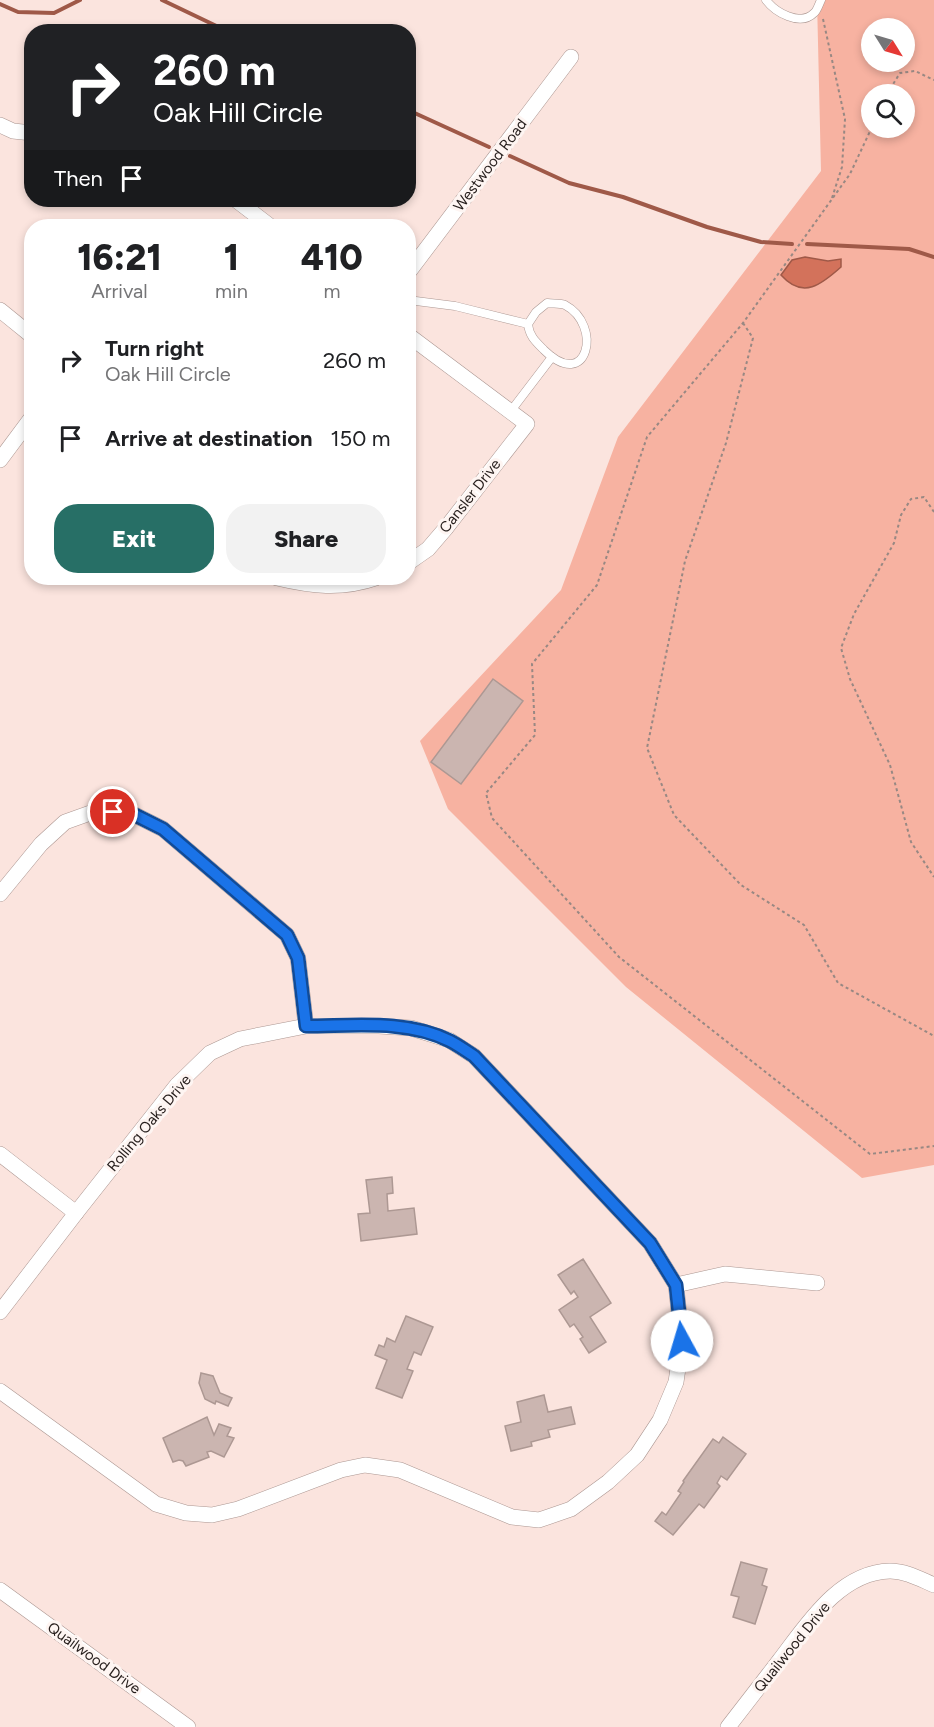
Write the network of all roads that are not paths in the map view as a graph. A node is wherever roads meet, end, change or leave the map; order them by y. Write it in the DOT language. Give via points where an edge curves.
graph roads {
  1 [pos="766,0"];
  2 [pos="821,0"];
  3 [pos="572,57"];
  4 [pos="0,125"];
  5 [pos="24,132"];
  6 [pos="245,207"];
  7 [pos="261,219"];
  8 [pos="416,262"];
  9 [pos="416,301"];
  10 [pos="0,310"];
  11 [pos="528,324"];
  12 [pos="24,330"];
  13 [pos="416,341"];
  14 [pos="552,357"];
  15 [pos="510,412"];
  16 [pos="24,428"];
  17 [pos="0,460"];
  18 [pos="416,557"];
  19 [pos="308,585"];
  20 [pos="336,585"];
  21 [pos="0,894"];
  22 [pos="306,1026"];
  23 [pos="0,1154"];
  24 [pos="76,1213"];
  25 [pos="817,1283"];
  26 [pos="676,1285"];
  27 [pos="0,1312"];
  28 [pos="0,1391"];
  29 [pos="934,1585"];
  30 [pos="0,1590"];
  31 [pos="188,1727"];
  32 [pos="728,1727"];
  1 -- 2 [label="lane" via="793,18 806,18 814,14"];
  3 -- 8 [label="street, Westwood Road"];
  4 -- 5 [label="street"];
  6 -- 7 [label="street"];
  9 -- 11 [label="lane"];
  10 -- 12 [label="street"];
  11 -- 14 [label="lane" via="528,332"];
  11 -- 14 [label="lane" via="547,303 564,304 574,312 584,327 588,351 572,364"];
  13 -- 15 [label="street"];
  14 -- 15 [label="lane"];
  15 -- 18 [label="street, Cansler Drive" via="527,424 446,528"];
  16 -- 17 [label="street"];
  19 -- 20 [label="street"];
  21 -- 22 [label="street" via="41,844 65,822 93,812 135,815 163,829 287,935 298,958"];
  22 -- 24 [label="street, Rolling Oaks Drive" via="240,1040 210,1053 177,1085"];
  22 -- 26 [label="street, Rolling Oaks Drive" via="411,1028 448,1040 474,1056 650,1243"];
  23 -- 24 [label="street"];
  24 -- 27 [label="street, Rolling Oaks Drive"];
  25 -- 26 [label="street" via="725,1274"];
  26 -- 28 [label="street, Rolling Oaks Drive" via="682,1341 676,1382 660,1420 636,1455 608,1482 571,1509 539,1521 512,1517 400,1470 365,1464 238,1509 212,1515 186,1513 156,1504"];
  29 -- 32 [label="street, Quailwood Drive" via="906,1573 889,1571 868,1575 847,1586 809,1622"];
  30 -- 31 [label="street, Quailwood Drive"];
}
